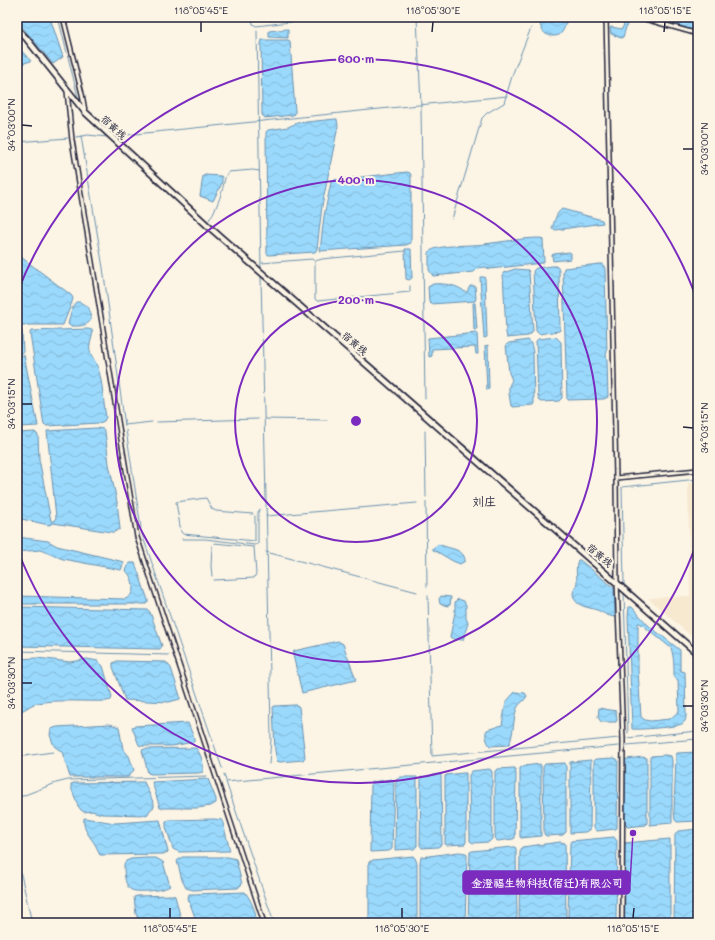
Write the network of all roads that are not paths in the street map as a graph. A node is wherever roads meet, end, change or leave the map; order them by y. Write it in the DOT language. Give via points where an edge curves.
graph roads {
  1 [pos="63,17"];
  2 [pos="606,17"];
  3 [pos="638,17"];
  4 [pos="17,29"];
  5 [pos="698,34"];
  6 [pos="67,89"];
  7 [pos="85,112"];
  8 [pos="698,470"];
  9 [pos="616,478"];
  10 [pos="617,582"];
  11 [pos="698,654"];
  12 [pos="264,923"];
  13 [pos="622,923"];
  1 -- 7 [label="street"];
  2 -- 9 [label="street"];
  3 -- 5 [label="street"];
  4 -- 6 [label="main road, 宿黄线"];
  6 -- 7 [label="main road, 宿黄线"];
  6 -- 12 [label="street" via="72,140 137,537"];
  7 -- 10 [label="main road, 宿黄线" via="212,230"];
  8 -- 9 [label="street"];
  9 -- 10 [label="street"];
  10 -- 11 [label="main road, 宿黄线"];
  10 -- 13 [label="street" via="623,739"];
}
